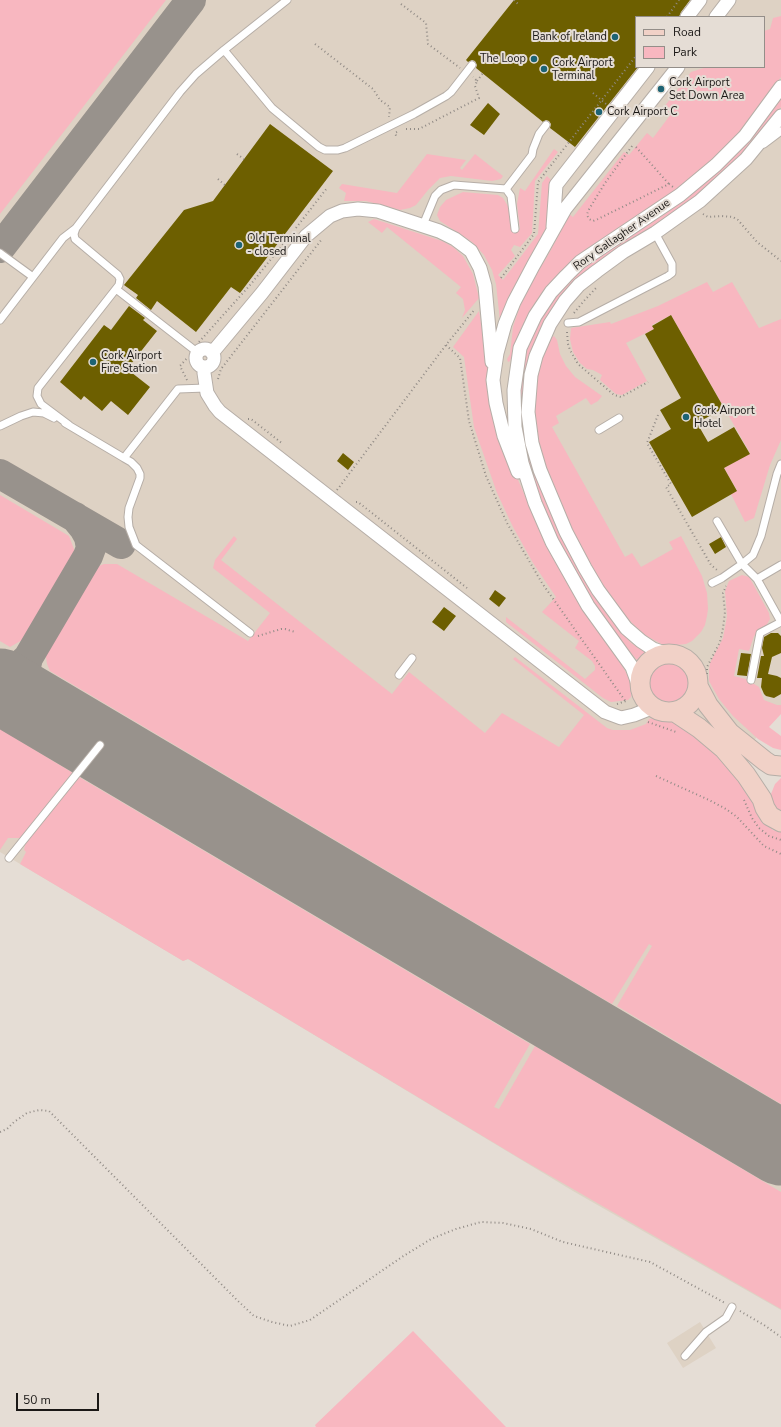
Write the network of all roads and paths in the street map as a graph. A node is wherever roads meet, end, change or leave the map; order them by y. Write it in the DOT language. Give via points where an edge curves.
graph roads {
  1 [pos="287,0"];
  2 [pos="514,0"];
  3 [pos="679,0"];
  4 [pos="700,0"];
  5 [pos="729,0"];
  6 [pos="401,4"];
  7 [pos="520,5"];
  8 [pos="668,16"];
  9 [pos="688,16"];
  10 [pos="717,16"];
  11 [pos="315,44"];
  12 [pos="224,50"];
  13 [pos="635,57"];
  14 [pos="472,66"];
  15 [pos="647,68"];
  16 [pos="677,68"];
  17 [pos="467,73"];
  18 [pos="483,73"];
  19 [pos="477,81"];
  20 [pos="781,87"];
  21 [pos="593,93"];
  22 [pos="601,100"];
  23 [pos="607,104"];
  24 [pos="781,116"];
  25 [pos="546,124"];
  26 [pos="391,125"];
  27 [pos="404,129"];
  28 [pos="400,131"];
  29 [pos="781,131"];
  30 [pos="396,133"];
  31 [pos="397,138"];
  32 [pos="632,145"];
  33 [pos="636,147"];
  34 [pos="237,154"];
  35 [pos="746,159"];
  36 [pos="245,160"];
  37 [pos="218,179"];
  38 [pos="670,184"];
  39 [pos="226,186"];
  40 [pos="328,188"];
  41 [pos="506,189"];
  42 [pos="676,191"];
  43 [pos="700,211"];
  44 [pos="423,225"];
  45 [pos="76,228"];
  46 [pos="516,230"];
  47 [pos="552,231"];
  48 [pos="655,232"];
  49 [pos="324,237"];
  50 [pos="0,253"];
  51 [pos="781,261"];
  52 [pos="33,278"];
  53 [pos="501,278"];
  54 [pos="597,287"];
  55 [pos="116,289"];
  56 [pos="478,306"];
  57 [pos="0,320"];
  58 [pos="568,323"];
  59 [pos="446,346"];
  60 [pos="195,351"];
  61 [pos="212,353"];
  62 [pos="205,367"];
  63 [pos="493,380"];
  64 [pos="218,381"];
  65 [pos="648,382"];
  66 [pos="206,388"];
  67 [pos="191,389"];
  68 [pos="658,415"];
  69 [pos="619,418"];
  70 [pos="246,419"];
  71 [pos="69,425"];
  72 [pos="0,426"];
  73 [pos="598,430"];
  74 [pos="288,448"];
  75 [pos="124,458"];
  76 [pos="781,464"];
  77 [pos="335,492"];
  78 [pos="353,502"];
  79 [pos="534,503"];
  80 [pos="717,521"];
  81 [pos="742,564"];
  82 [pos="781,566"];
  83 [pos="722,578"];
  84 [pos="757,579"];
  85 [pos="712,583"];
  86 [pos="469,589"];
  87 [pos="781,622"];
  88 [pos="295,632"];
  89 [pos="250,633"];
  90 [pos="668,654"];
  91 [pos="412,658"];
  92 [pos="399,675"];
  93 [pos="751,680"];
  94 [pos="703,682"];
  95 [pos="612,704"];
  96 [pos="639,705"];
  97 [pos="675,712"];
  98 [pos="681,734"];
  99 [pos="100,745"];
  100 [pos="781,767"];
  101 [pos="656,776"];
  102 [pos="762,799"];
  103 [pos="781,822"];
  104 [pos="781,854"];
  105 [pos="9,858"];
  106 [pos="0,1132"];
  107 [pos="732,1307"];
  108 [pos="781,1337"];
  109 [pos="685,1356"];
  1 -- 12 [label="lane"];
  2 -- 7 [label="path"];
  3 -- 8 [label="path"];
  4 -- 9 [label="street"];
  5 -- 10 [label="street"];
  6 -- 17 [label="path" via="426,23 428,44"];
  11 -- 26 [label="path" via="373,89 380,100 390,107"];
  12 -- 26 [label="lane" via="272,108 319,147 332,150 345,148"];
  12 -- 45 [label="lane" via="180,92"];
  13 -- 22 [label="path"];
  14 -- 17 [label="lane"];
  15 -- 47 [label="street" via="556,185"];
  16 -- 47 [label="street" via="570,202"];
  17 -- 19 [label="path"];
  17 -- 26 [label="lane" via="446,96"];
  18 -- 19 [label="path"];
  19 -- 27 [label="path" via="479,98 419,129"];
  20 -- 79 [label="street, Rory Gallagher Avenue" via="745,136 716,165 680,195 580,262 551,292 535,316 520,348 514,390 515,427"];
  21 -- 22 [label="path"];
  22 -- 23 [label="path"];
  22 -- 53 [label="path" via="538,182 534,234"];
  24 -- 35 [label="street, Rory Gallagher Avenue"];
  25 -- 41 [label="lane" via="532,149 532,155"];
  26 -- 30 [label="path"];
  28 -- 30 [label="path"];
  29 -- 35 [label="lane"];
  30 -- 31 [label="path"];
  32 -- 38 [label="path" via="588,211 589,219 596,220"];
  33 -- 38 [label="path"];
  34 -- 36 [label="path"];
  35 -- 48 [label="street, Rory Gallagher Avenue" via="700,201"];
  37 -- 39 [label="path"];
  38 -- 42 [label="path"];
  40 -- 60 [label="path"];
  41 -- 44 [label="lane" via="454,184 435,196"];
  41 -- 46 [label="lane" via="511,196"];
  43 -- 51 [label="path" via="708,217 733,217 738,220 757,242"];
  44 -- 61 [label="street" via="365,209 342,211 330,216 306,236"];
  44 -- 63 [label="street" via="455,239 471,251 480,268 485,286"];
  45 -- 52 [label="lane" via="63,238"];
  45 -- 55 [label="lane" via="75,239 118,275 120,279"];
  47 -- 63 [label="street" via="505,324"];
  48 -- 58 [label="lane" via="672,264 672,272 580,322"];
  48 -- 90 [label="street, Rory Gallagher Avenue" via="588,277 557,312 536,356 529,385 528,412 532,443 540,470 558,514 585,568 626,628 653,649"];
  49 -- 64 [label="path" via="221,368"];
  50 -- 52 [label="lane"];
  52 -- 57 [label="lane"];
  54 -- 58 [label="path"];
  55 -- 60 [label="lane"];
  55 -- 71 [label="lane" via="38,388 37,396 41,404"];
  56 -- 59 [label="path"];
  58 -- 65 [label="path" via="568,344 574,358 614,395 621,397"];
  59 -- 77 [label="path"];
  59 -- 96 [label="path" via="460,358 469,421 486,476 507,523 542,583"];
  60 -- 61 [label="street" via="205,348"];
  60 -- 62 [label="street" via="196,361"];
  60 -- 67 [label="path" via="180,366"];
  61 -- 62 [label="street" via="213,362"];
  62 -- 66 [label="street"];
  63 -- 79 [label="street" via="504,436 517,471"];
  66 -- 67 [label="lane"];
  66 -- 96 [label="street" via="212,402 225,416 605,712 621,718"];
  67 -- 75 [label="lane" via="178,389"];
  68 -- 83 [label="path" via="647,443 671,484 666,487 711,565"];
  69 -- 73 [label="lane"];
  70 -- 74 [label="path" via="251,418"];
  71 -- 72 [label="lane" via="38,412 21,416"];
  71 -- 75 [label="lane"];
  75 -- 89 [label="lane" via="138,468 140,474 128,517 136,545"];
  76 -- 81 [label="lane" via="761,536 753,554"];
  78 -- 86 [label="path" via="358,502"];
  79 -- 96 [label="street, Rory Gallagher Avenue" via="552,542 588,606 632,667"];
  80 -- 81 [label="lane"];
  81 -- 83 [label="lane"];
  81 -- 84 [label="lane"];
  82 -- 84 [label="lane"];
  83 -- 85 [label="lane"];
  83 -- 94 [label="path" via="726,586 723,593 725,620 720,642 707,667"];
  84 -- 87 [label="lane"];
  87 -- 93 [label="lane" via="760,633"];
  88 -- 89 [label="path" via="281,629 257,636"];
  90 -- 94 [label="street, Rory Gallagher Avenue" via="690,662 698,678"];
  90 -- 96 [label="street" via="659,655 645,666 639,683"];
  91 -- 92 [label="lane"];
  94 -- 97 [label="street" via="691,703"];
  94 -- 100 [label="street, Rory Gallagher Avenue" via="708,705 730,733 765,761"];
  95 -- 96 [label="path"];
  96 -- 97 [label="street"];
  96 -- 98 [label="path"];
  97 -- 102 [label="street" via="724,749"];
  99 -- 105 [label="lane"];
  100 -- 102 [label="street, Rory Gallagher Avenue" via="765,782"];
  101 -- 104 [label="path" via="726,809 764,846"];
  102 -- 103 [label="street" via="770,816"];
  106 -- 107 [label="path" via="28,1114 39,1110 48,1111 238,1301 254,1316 272,1322 290,1326 310,1320 431,1240 480,1222 503,1223 531,1229 564,1242 650,1262"];
  107 -- 108 [label="path" via="764,1324"];
  107 -- 109 [label="lane" via="726,1318 706,1332"];
}
